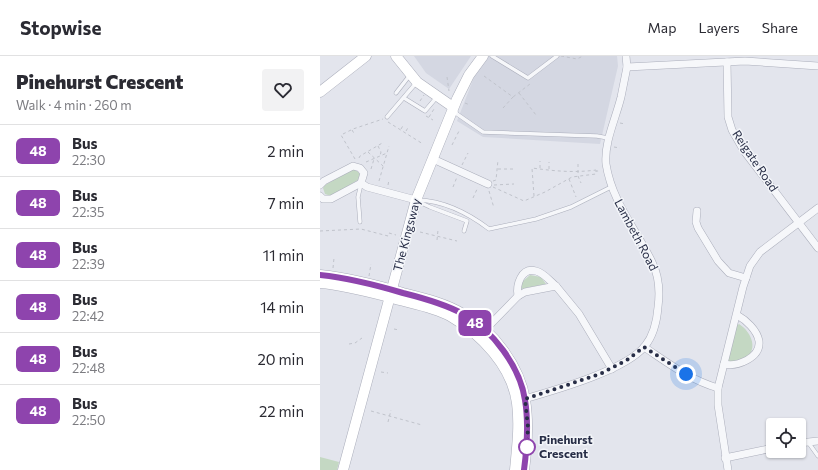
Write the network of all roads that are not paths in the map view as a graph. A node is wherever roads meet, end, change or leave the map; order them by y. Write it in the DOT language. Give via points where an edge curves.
graph roads {
  1 [pos="365,56"];
  2 [pos="396,56"];
  3 [pos="482,56"];
  4 [pos="492,56"];
  5 [pos="557,56"];
  6 [pos="626,56"];
  7 [pos="727,62"];
  8 [pos="818,66"];
  9 [pos="627,67"];
  10 [pos="414,78"];
  11 [pos="320,92"];
  12 [pos="396,93"];
  13 [pos="404,98"];
  14 [pos="436,100"];
  15 [pos="453,107"];
  16 [pos="387,117"];
  17 [pos="609,139"];
  18 [pos="433,159"];
  19 [pos="361,182"];
  20 [pos="484,182"];
  21 [pos="320,185"];
  22 [pos="611,187"];
  23 [pos="320,196"];
  24 [pos="416,200"];
  25 [pos="818,208"];
  26 [pos="697,211"];
  27 [pos="360,222"];
  28 [pos="799,224"];
  29 [pos="464,231"];
  30 [pos="818,248"];
  31 [pos="320,275"];
  32 [pos="746,278"];
  33 [pos="320,283"];
  34 [pos="556,286"];
  35 [pos="392,294"];
  36 [pos="518,296"];
  37 [pos="737,314"];
  38 [pos="482,333"];
  39 [pos="644,347"];
  40 [pos="724,364"];
  41 [pos="612,369"];
  42 [pos="718,388"];
  43 [pos="521,401"];
  44 [pos="807,441"];
  45 [pos="818,441"];
  46 [pos="766,449"];
  47 [pos="818,456"];
  48 [pos="725,458"];
  49 [pos="343,470"];
  50 [pos="515,470"];
  51 [pos="524,470"];
  52 [pos="728,470"];
  1 -- 11 [label="street"];
  2 -- 10 [label="street"];
  3 -- 15 [label="street, The Kingsway"];
  4 -- 5 [label="lane" via="528,78"];
  6 -- 9 [label="street, Lambeth Road"];
  7 -- 8 [label="street"];
  7 -- 9 [label="street"];
  7 -- 28 [label="street, Reigate Road" via="728,117 732,130 744,151"];
  9 -- 17 [label="street, Lambeth Road"];
  10 -- 12 [label="lane"];
  10 -- 13 [label="lane"];
  10 -- 14 [label="street"];
  13 -- 14 [label="lane" via="425,111"];
  13 -- 16 [label="lane"];
  14 -- 15 [label="street"];
  15 -- 17 [label="lane" via="457,114 483,132 597,136"];
  15 -- 18 [label="street, The Kingsway"];
  17 -- 22 [label="street, Lambeth Road" via="607,170"];
  18 -- 20 [label="street"];
  18 -- 24 [label="street, The Kingsway"];
  19 -- 21 [label="street" via="364,173 360,168 353,166"];
  19 -- 23 [label="street" via="331,199"];
  19 -- 24 [label="street" via="367,187"];
  19 -- 27 [label="lane" via="358,197"];
  22 -- 24 [label="lane" via="571,208 489,229 472,216 434,201"];
  22 -- 39 [label="street, Lambeth Road" via="658,279 657,318"];
  24 -- 29 [label="lane" via="467,221"];
  24 -- 35 [label="street, The Kingsway"];
  25 -- 28 [label="street"];
  26 -- 32 [label="street" via="698,228 718,261 729,274"];
  28 -- 30 [label="street, Reigate Road"];
  28 -- 32 [label="street" via="760,252 750,266"];
  31 -- 35 [label="street"];
  32 -- 37 [label="street"];
  33 -- 35 [label="street"];
  34 -- 36 [label="street" via="536,289"];
  34 -- 36 [label="street" via="541,273 526,272 517,284"];
  34 -- 41 [label="street" via="579,314"];
  35 -- 38 [label="street" via="449,316"];
  35 -- 49 [label="street, The Kingsway"];
  36 -- 38 [label="street"];
  37 -- 40 [label="street"];
  37 -- 40 [label="street" via="755,332 759,346 746,361 733,365"];
  38 -- 43 [label="street" via="497,343 512,364"];
  39 -- 41 [label="street"];
  39 -- 42 [label="street" via="676,369 706,385"];
  40 -- 42 [label="street"];
  41 -- 43 [label="street"];
  42 -- 48 [label="street"];
  43 -- 50 [label="street"];
  43 -- 51 [label="street" via="528,427"];
  44 -- 45 [label="street"];
  44 -- 47 [label="lane"];
  46 -- 48 [label="street"];
  48 -- 52 [label="street"];
}
